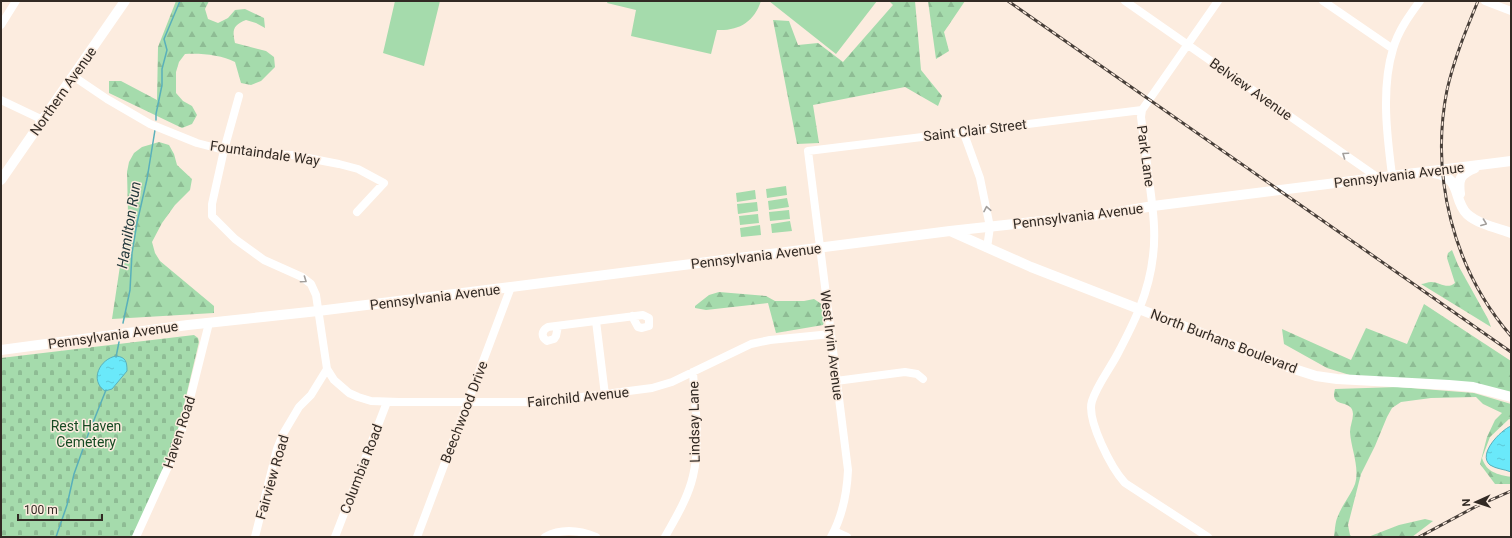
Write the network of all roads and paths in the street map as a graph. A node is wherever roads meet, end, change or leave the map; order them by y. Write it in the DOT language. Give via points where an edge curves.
graph roads {
  1 [pos="16,1"];
  2 [pos="125,1"];
  3 [pos="1125,1"];
  4 [pos="1218,1"];
  5 [pos="1323,1"];
  6 [pos="1420,1"];
  7 [pos="1485,1"];
  8 [pos="1493,3"];
  9 [pos="1511,11"];
  10 [pos="1,25"];
  11 [pos="1187,44"];
  12 [pos="1393,49"];
  13 [pos="73,76"];
  14 [pos="239,96"];
  15 [pos="1,100"];
  16 [pos="1142,110"];
  17 [pos="42,120"];
  18 [pos="963,131"];
  19 [pos="224,150"];
  20 [pos="808,151"];
  21 [pos="1511,161"];
  22 [pos="1484,164"];
  23 [pos="1428,172"];
  24 [pos="1392,176"];
  25 [pos="1377,177"];
  26 [pos="1,180"];
  27 [pos="1153,206"];
  28 [pos="1462,206"];
  29 [pos="357,212"];
  30 [pos="990,226"];
  31 [pos="950,231"];
  32 [pos="1511,233"];
  33 [pos="820,248"];
  34 [pos="987,248"];
  35 [pos="511,287"];
  36 [pos="1141,309"];
  37 [pos="318,311"];
  38 [pos="632,316"];
  39 [pos="596,321"];
  40 [pos="209,323"];
  41 [pos="558,326"];
  42 [pos="831,334"];
  43 [pos="1,350"];
  44 [pos="327,369"];
  45 [pos="693,372"];
  46 [pos="923,379"];
  47 [pos="836,381"];
  48 [pos="605,395"];
  49 [pos="1511,397"];
  50 [pos="387,402"];
  51 [pos="467,403"];
  52 [pos="833,534"];
  53 [pos="136,537"];
  54 [pos="255,537"];
  55 [pos="335,537"];
  56 [pos="417,537"];
  57 [pos="545,537"];
  58 [pos="596,537"];
  59 [pos="666,537"];
  60 [pos="847,537"];
  61 [pos="1208,537"];
  1 -- 10 [label="street"];
  2 -- 13 [label="main road, Northern Avenue"];
  3 -- 11 [label="street, Belview Avenue"];
  4 -- 11 [label="street, Park Lane"];
  5 -- 12 [label="street"];
  6 -- 12 [label="street" via="1404,24"];
  7 -- 8 [label="street"];
  8 -- 9 [label="street"];
  11 -- 16 [label="street, Park Lane"];
  25 -- 11 [label="street, Belview Avenue, one-way"];
  12 -- 24 [label="street" via="1387,103"];
  13 -- 17 [label="main road, Northern Avenue"];
  13 -- 19 [label="street, Fountaindale Way" via="150,124 197,143"];
  14 -- 19 [label="street"];
  15 -- 17 [label="street"];
  16 -- 18 [label="street, Saint Clair Street"];
  16 -- 27 [label="street, Park Lane" via="1140,117"];
  17 -- 26 [label="main road, Northern Avenue"];
  18 -- 20 [label="street, Saint Clair Street"];
  30 -- 18 [label="street, one-way" via="980,178"];
  19 -- 29 [label="street, Fountaindale Way" via="292,155 358,169 384,183"];
  19 -- 37 [label="street, one-way" via="212,204 212,216 264,260 302,277 311,284 316,295"];
  20 -- 33 [label="street, West Irvin Avenue"];
  21 -- 22 [label="main road, Pennsylvania Avenue"];
  22 -- 23 [label="main road, Pennsylvania Avenue"];
  22 -- 28 [label="main road" via="1468,171 1460,180"];
  23 -- 24 [label="main road, Pennsylvania Avenue"];
  23 -- 28 [label="main road" via="1443,174 1451,180"];
  24 -- 25 [label="main road, Pennsylvania Avenue"];
  25 -- 27 [label="main road, Pennsylvania Avenue"];
  27 -- 30 [label="main road, Pennsylvania Avenue" via="1107,214"];
  27 -- 36 [label="street, Park Lane" via="1153,257"];
  28 -- 32 [label="main road, one-way" via="1473,218"];
  30 -- 31 [label="main road, Pennsylvania Avenue"];
  30 -- 34 [label="street"];
  31 -- 33 [label="main road, Pennsylvania Avenue"];
  31 -- 34 [label="main road, North Burhans Boulevard"];
  33 -- 35 [label="main road, Pennsylvania Avenue"];
  33 -- 42 [label="street, West Irvin Avenue"];
  34 -- 36 [label="main road, North Burhans Boulevard"];
  35 -- 37 [label="main road, Pennsylvania Avenue"];
  35 -- 51 [label="street, Beechwood Drive"];
  36 -- 49 [label="main road, North Burhans Boulevard" via="1316,376 1344,380 1473,387"];
  36 -- 61 [label="street, Park Lane" via="1092,401 1094,427 1115,471 1125,483"];
  37 -- 40 [label="main road, Pennsylvania Avenue"];
  37 -- 44 [label="street"];
  38 -- 39 [label="street"];
  39 -- 41 [label="street"];
  39 -- 48 [label="street"];
  40 -- 43 [label="main road, Pennsylvania Avenue"];
  40 -- 53 [label="street, Haven Road" via="183,427"];
  42 -- 45 [label="street, Fairchild Avenue" via="751,344"];
  42 -- 47 [label="street, West Irvin Avenue"];
  44 -- 50 [label="street, Fairchild Avenue" via="334,380 349,393 371,401"];
  44 -- 54 [label="street, Fairview Road" via="311,395 298,407 283,434 277,448"];
  45 -- 48 [label="street, Fairchild Avenue" via="652,388"];
  45 -- 59 [label="street, Lindsay Lane" via="697,455 688,491"];
  46 -- 47 [label="street" via="917,374 904,372"];
  47 -- 52 [label="street, West Irvin Avenue" via="848,470 842,511"];
  48 -- 51 [label="street, Fairchild Avenue" via="543,402"];
  50 -- 51 [label="street, Fairchild Avenue"];
  50 -- 55 [label="street, Columbia Road"];
  51 -- 56 [label="street, Beechwood Drive"];
  52 -- 60 [label="street"];
  57 -- 58 [label="street" via="568,530"];
}
